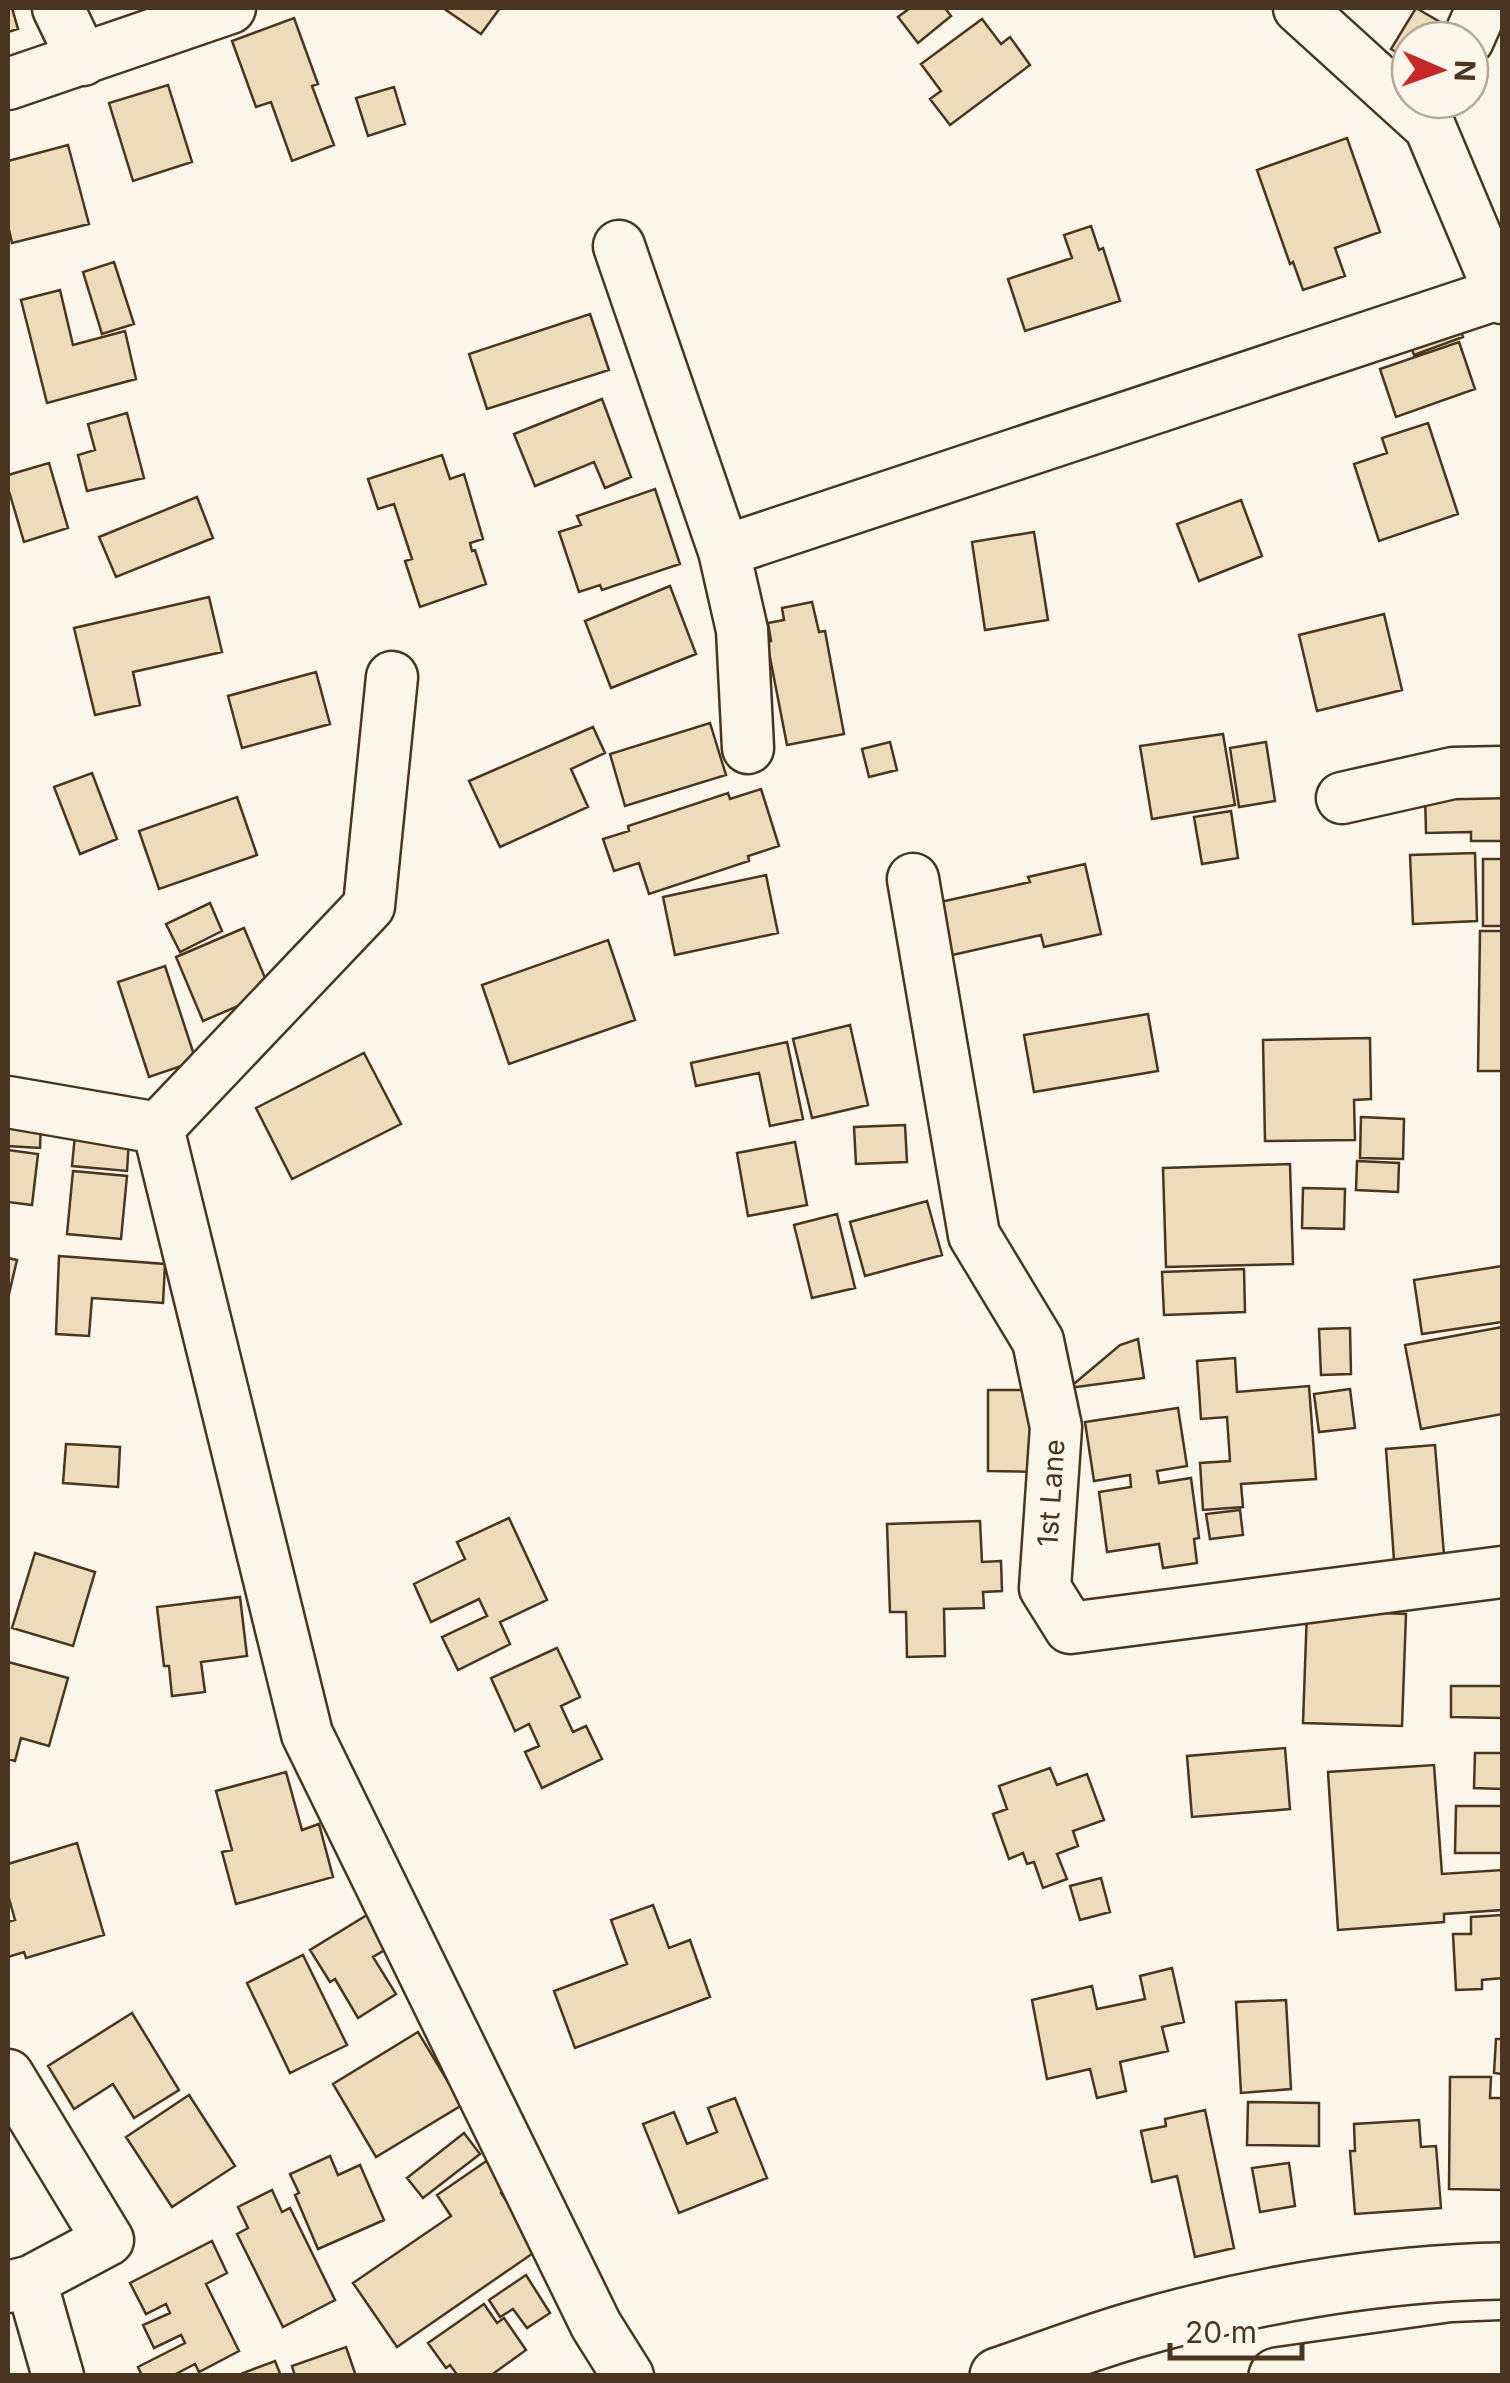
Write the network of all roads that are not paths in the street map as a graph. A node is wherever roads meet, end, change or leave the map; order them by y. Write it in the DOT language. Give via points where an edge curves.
graph roads {
  1 [pos="58,8"];
  2 [pos="230,8"];
  3 [pos="1299,8"];
  4 [pos="83,60"];
  5 [pos="1390,78"];
  6 [pos="8,84"];
  7 [pos="1439,120"];
  8 [pos="619,246"];
  9 [pos="1502,295"];
  10 [pos="724,550"];
  11 [pos="392,677"];
  12 [pos="748,748"];
  13 [pos="1502,772"];
  14 [pos="1342,798"];
  15 [pos="913,879"];
  16 [pos="8,1102"];
  17 [pos="158,1128"];
  18 [pos="1502,1572"];
  19 [pos="8,2075"];
  20 [pos="1502,2271"];
  21 [pos="19,2284"];
  22 [pos="1471,2358"];
  23 [pos="1288,2374"];
  24 [pos="58,2376"];
  25 [pos="628,2376"];
  26 [pos="998,2376"];
  1 -- 4 [label="street"];
  2 -- 4 [label="street"];
  3 -- 5 [label="street"];
  4 -- 6 [label="street"];
  7 -- 9 [label="street"];
  8 -- 10 [label="street"];
  9 -- 10 [label="street"];
  10 -- 12 [label="street" via="742,630"];
  11 -- 17 [label="street" via="369,906"];
  13 -- 14 [label="street" via="1453,773"];
  15 -- 18 [label="street, 1st Lane" via="974,1235 1038,1341 1056,1427 1045,1588 1070,1628"];
  16 -- 17 [label="street"];
  17 -- 25 [label="street" via="307,1734 596,2324"];
  19 -- 21 [label="street" via="108,2240"];
  20 -- 26 [label="highway" via="1345,2285 1206,2310"];
  21 -- 24 [label="street"];
  22 -- 23 [label="highway"];
}
